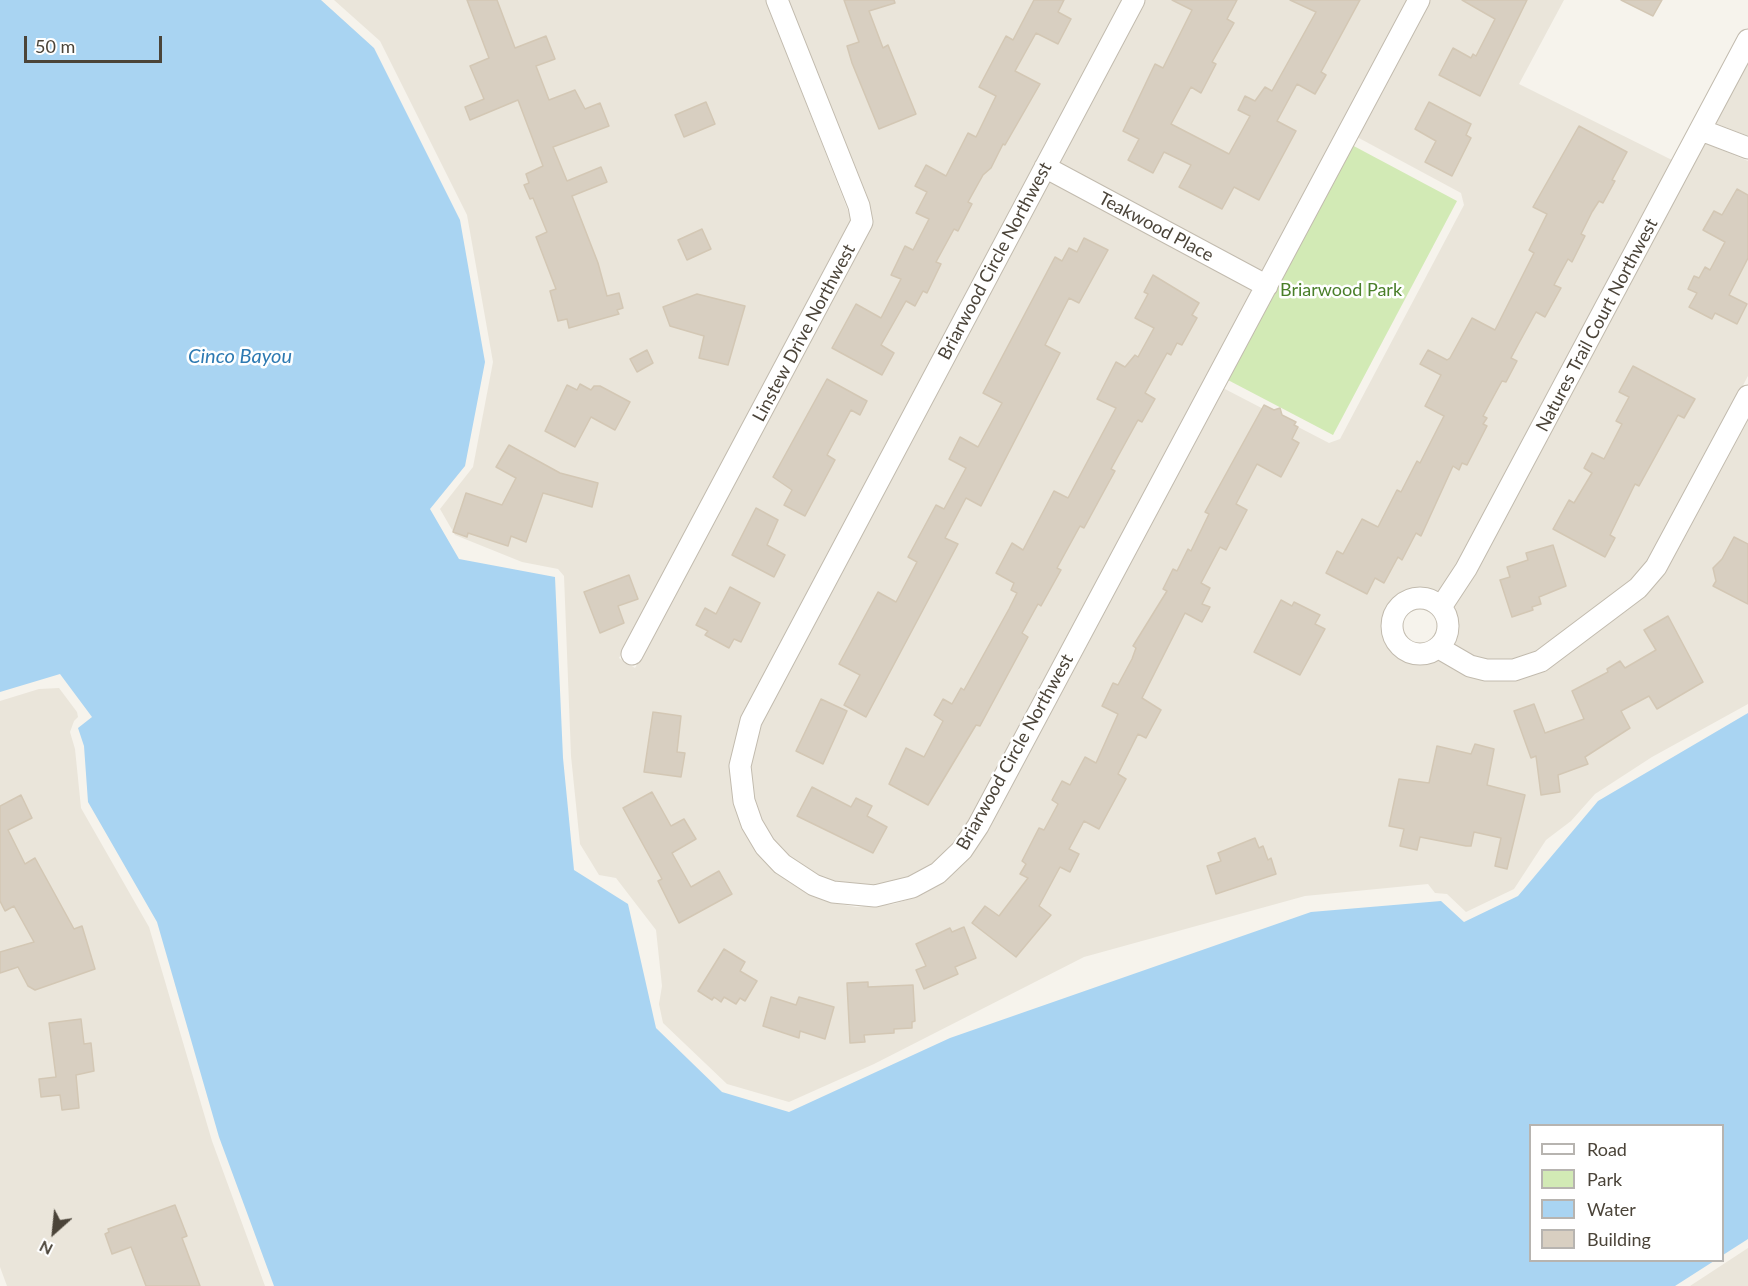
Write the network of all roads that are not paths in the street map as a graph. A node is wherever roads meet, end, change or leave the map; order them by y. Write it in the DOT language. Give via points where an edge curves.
graph roads {
  1 [pos="777,0"];
  2 [pos="1134,0"];
  3 [pos="1419,0"];
  4 [pos="1748,40"];
  5 [pos="1701,130"];
  6 [pos="1748,148"];
  7 [pos="1045,167"];
  8 [pos="1267,286"];
  9 [pos="1748,396"];
  10 [pos="1441,608"];
  11 [pos="1439,648"];
  12 [pos="632,654"];
  1 -- 12 [label="street, Linstew Drive Northwest" via="862,222"];
  2 -- 7 [label="street, Briarwood Circle Northwest"];
  3 -- 8 [label="street, Briarwood Circle Northwest"];
  4 -- 5 [label="street, Natures Trail Court Northwest"];
  5 -- 6 [label="street"];
  5 -- 10 [label="street, Natures Trail Court Northwest" via="1472,559"];
  7 -- 8 [label="street, Teakwood Place"];
  7 -- 8 [label="street, Briarwood Circle Northwest" via="752,722 740,766 744,801 752,824 782,864 813,885 858,896 892,894 938,873 962,850"];
  9 -- 11 [label="street" via="1656,567 1638,588 1541,661 1514,670 1470,666"];
  10 -- 11 [label="street" via="1448,628"];
  10 -- 11 [label="street" via="1432,601 1411,599 1394,614 1391,624 1398,645 1407,652 1418,655"];
}
